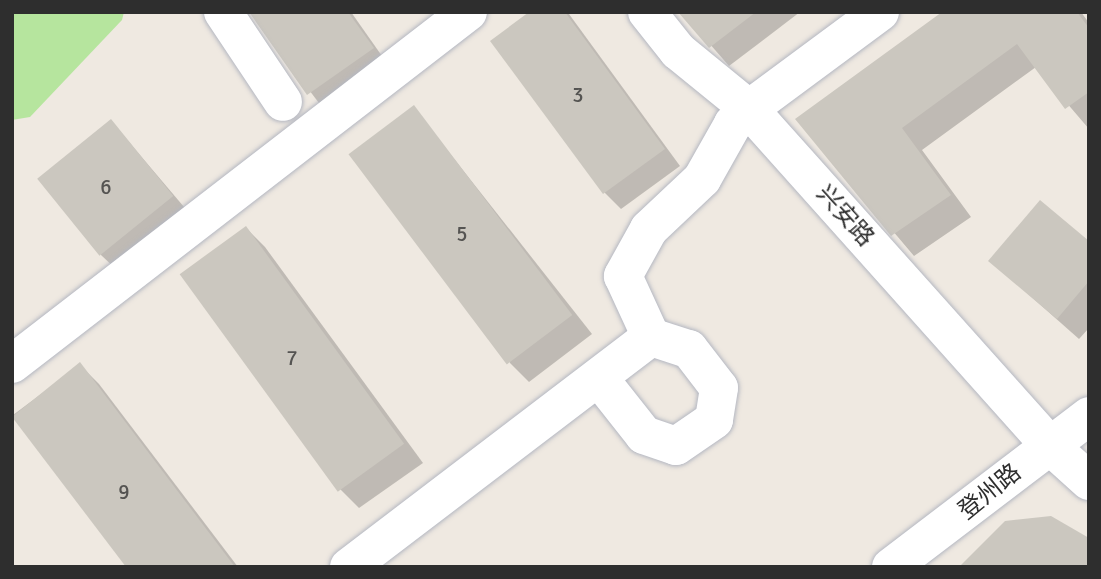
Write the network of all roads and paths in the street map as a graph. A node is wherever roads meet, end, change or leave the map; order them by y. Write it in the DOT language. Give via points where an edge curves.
graph roads {
  1 [pos="223,12"];
  2 [pos="468,12"];
  3 [pos="647,12"];
  4 [pos="880,12"];
  5 [pos="283,102"];
  6 [pos="749,109"];
  7 [pos="650,337"];
  8 [pos="12,364"];
  9 [pos="599,378"];
  10 [pos="1089,415"];
  11 [pos="1049,445"];
  12 [pos="1089,481"];
  13 [pos="349,567"];
  14 [pos="891,567"];
  1 -- 5 [label="street"];
  2 -- 8 [label="street"];
  3 -- 6 [label="street, 兴安路" via="678,51"];
  4 -- 6 [label="street"];
  6 -- 7 [label="street" via="733,124 702,179 649,229 623,276"];
  6 -- 11 [label="street, 兴安路"];
  7 -- 9 [label="street"];
  7 -- 9 [label="street" via="690,349 719,388 714,420 676,446 644,435"];
  9 -- 13 [label="street"];
  10 -- 11 [label="street, 登州路"];
  11 -- 12 [label="street, 兴安路"];
  11 -- 14 [label="street, 登州路"];
}
